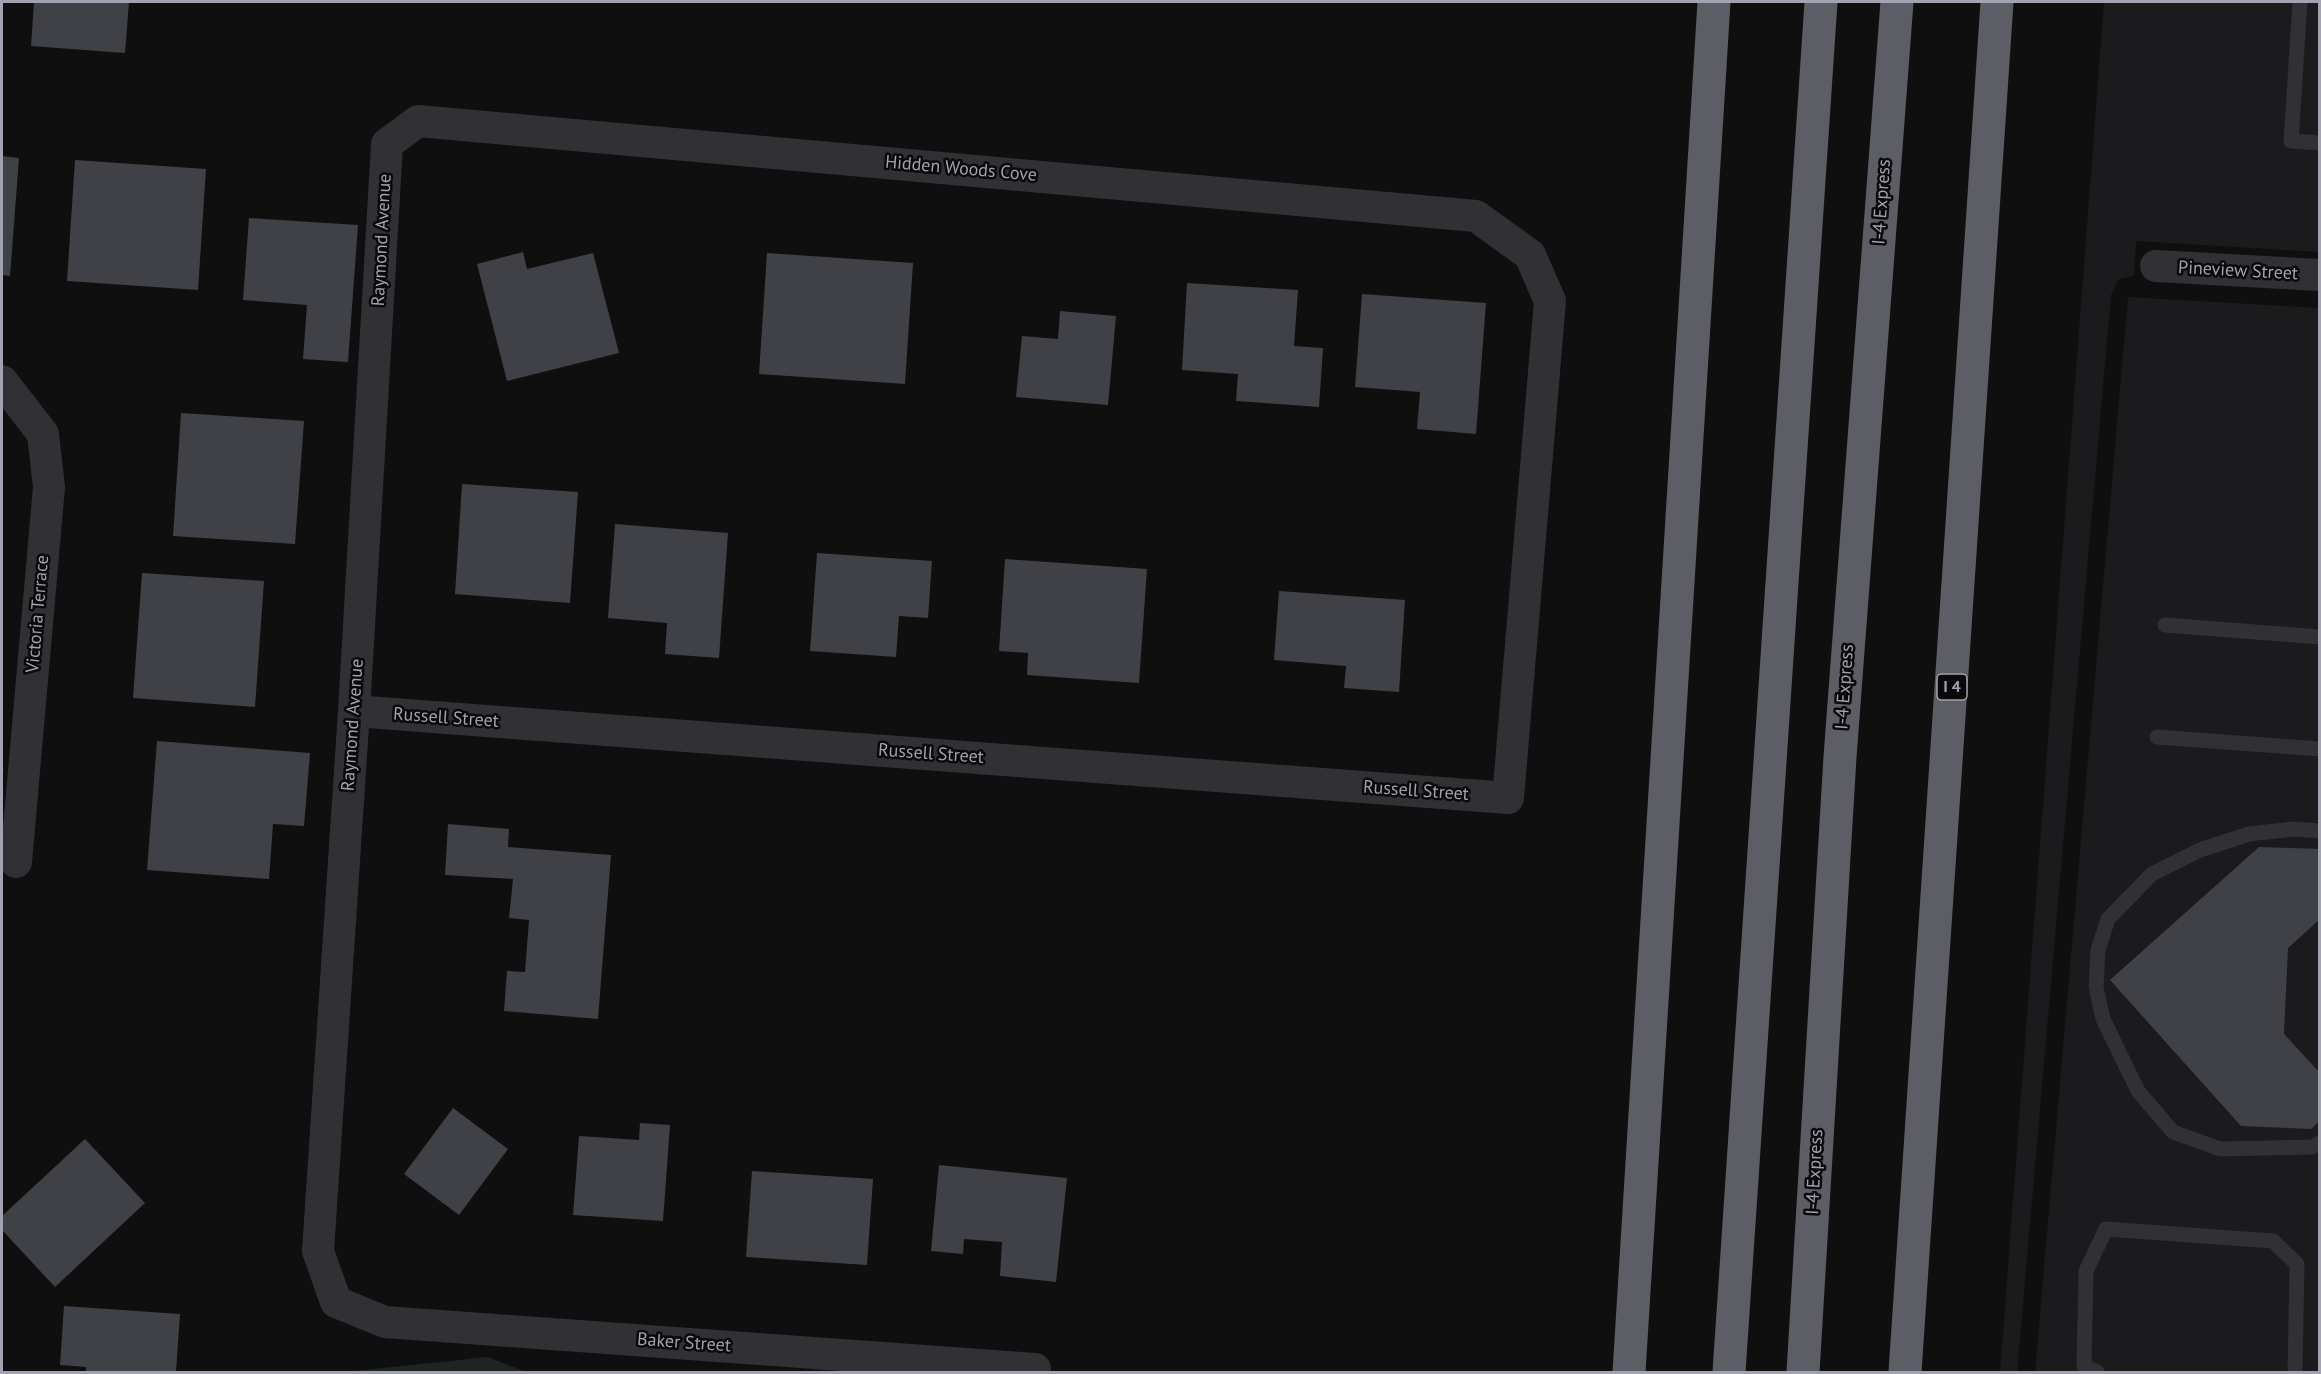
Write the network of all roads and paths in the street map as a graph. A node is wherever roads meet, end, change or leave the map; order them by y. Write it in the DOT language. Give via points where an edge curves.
graph roads {
  1 [pos="1714,2"];
  2 [pos="1821,2"];
  3 [pos="1897,2"];
  4 [pos="1997,2"];
  5 [pos="2300,2"];
  6 [pos="2319,142"];
  7 [pos="387,144"];
  8 [pos="2156,266"];
  9 [pos="2319,275"];
  10 [pos="2,381"];
  11 [pos="2165,625"];
  12 [pos="2319,637"];
  13 [pos="354,711"];
  14 [pos="2157,737"];
  15 [pos="2319,749"];
  16 [pos="1508,798"];
  17 [pos="2319,831"];
  18 [pos="16,862"];
  19 [pos="2319,1143"];
  20 [pos="336,1302"];
  21 [pos="750,1360"];
  22 [pos="1035,1369"];
  23 [pos="1629,1372"];
  24 [pos="1729,1372"];
  25 [pos="1803,1372"];
  26 [pos="1905,1372"];
  27 [pos="2097,1372"];
  28 [pos="2295,1372"];
  1 -- 23 [label="highway"];
  2 -- 24 [label="highway"];
  3 -- 25 [label="highway, I-4 Express" via="1840,757"];
  4 -- 26 [label="highway, I 4"];
  5 -- 6 [label="lane" via="2291,141"];
  7 -- 13 [label="street, Raymond Avenue"];
  7 -- 16 [label="street, Hidden Woods Cove" via="418,121 1476,216 1530,255 1550,301"];
  8 -- 9 [label="street, Pineview Street"];
  10 -- 18 [label="street, Victoria Terrace" via="43,434 49,487"];
  11 -- 12 [label="lane"];
  13 -- 16 [label="street, Russell Street"];
  13 -- 20 [label="street, Raymond Avenue" via="318,1251"];
  14 -- 15 [label="lane"];
  17 -- 19 [label="lane" via="2294,829 2249,834 2200,850 2152,874 2108,919 2098,950 2096,987 2103,1019 2128,1072 2148,1104 2174,1132 2220,1149 2312,1147"];
  20 -- 21 [label="street, Baker Street" via="385,1322"];
  21 -- 22 [label="street, Baker Street"];
  27 -- 28 [label="lane" via="2084,1366 2086,1271 2106,1229 2273,1241 2297,1264"];
}
